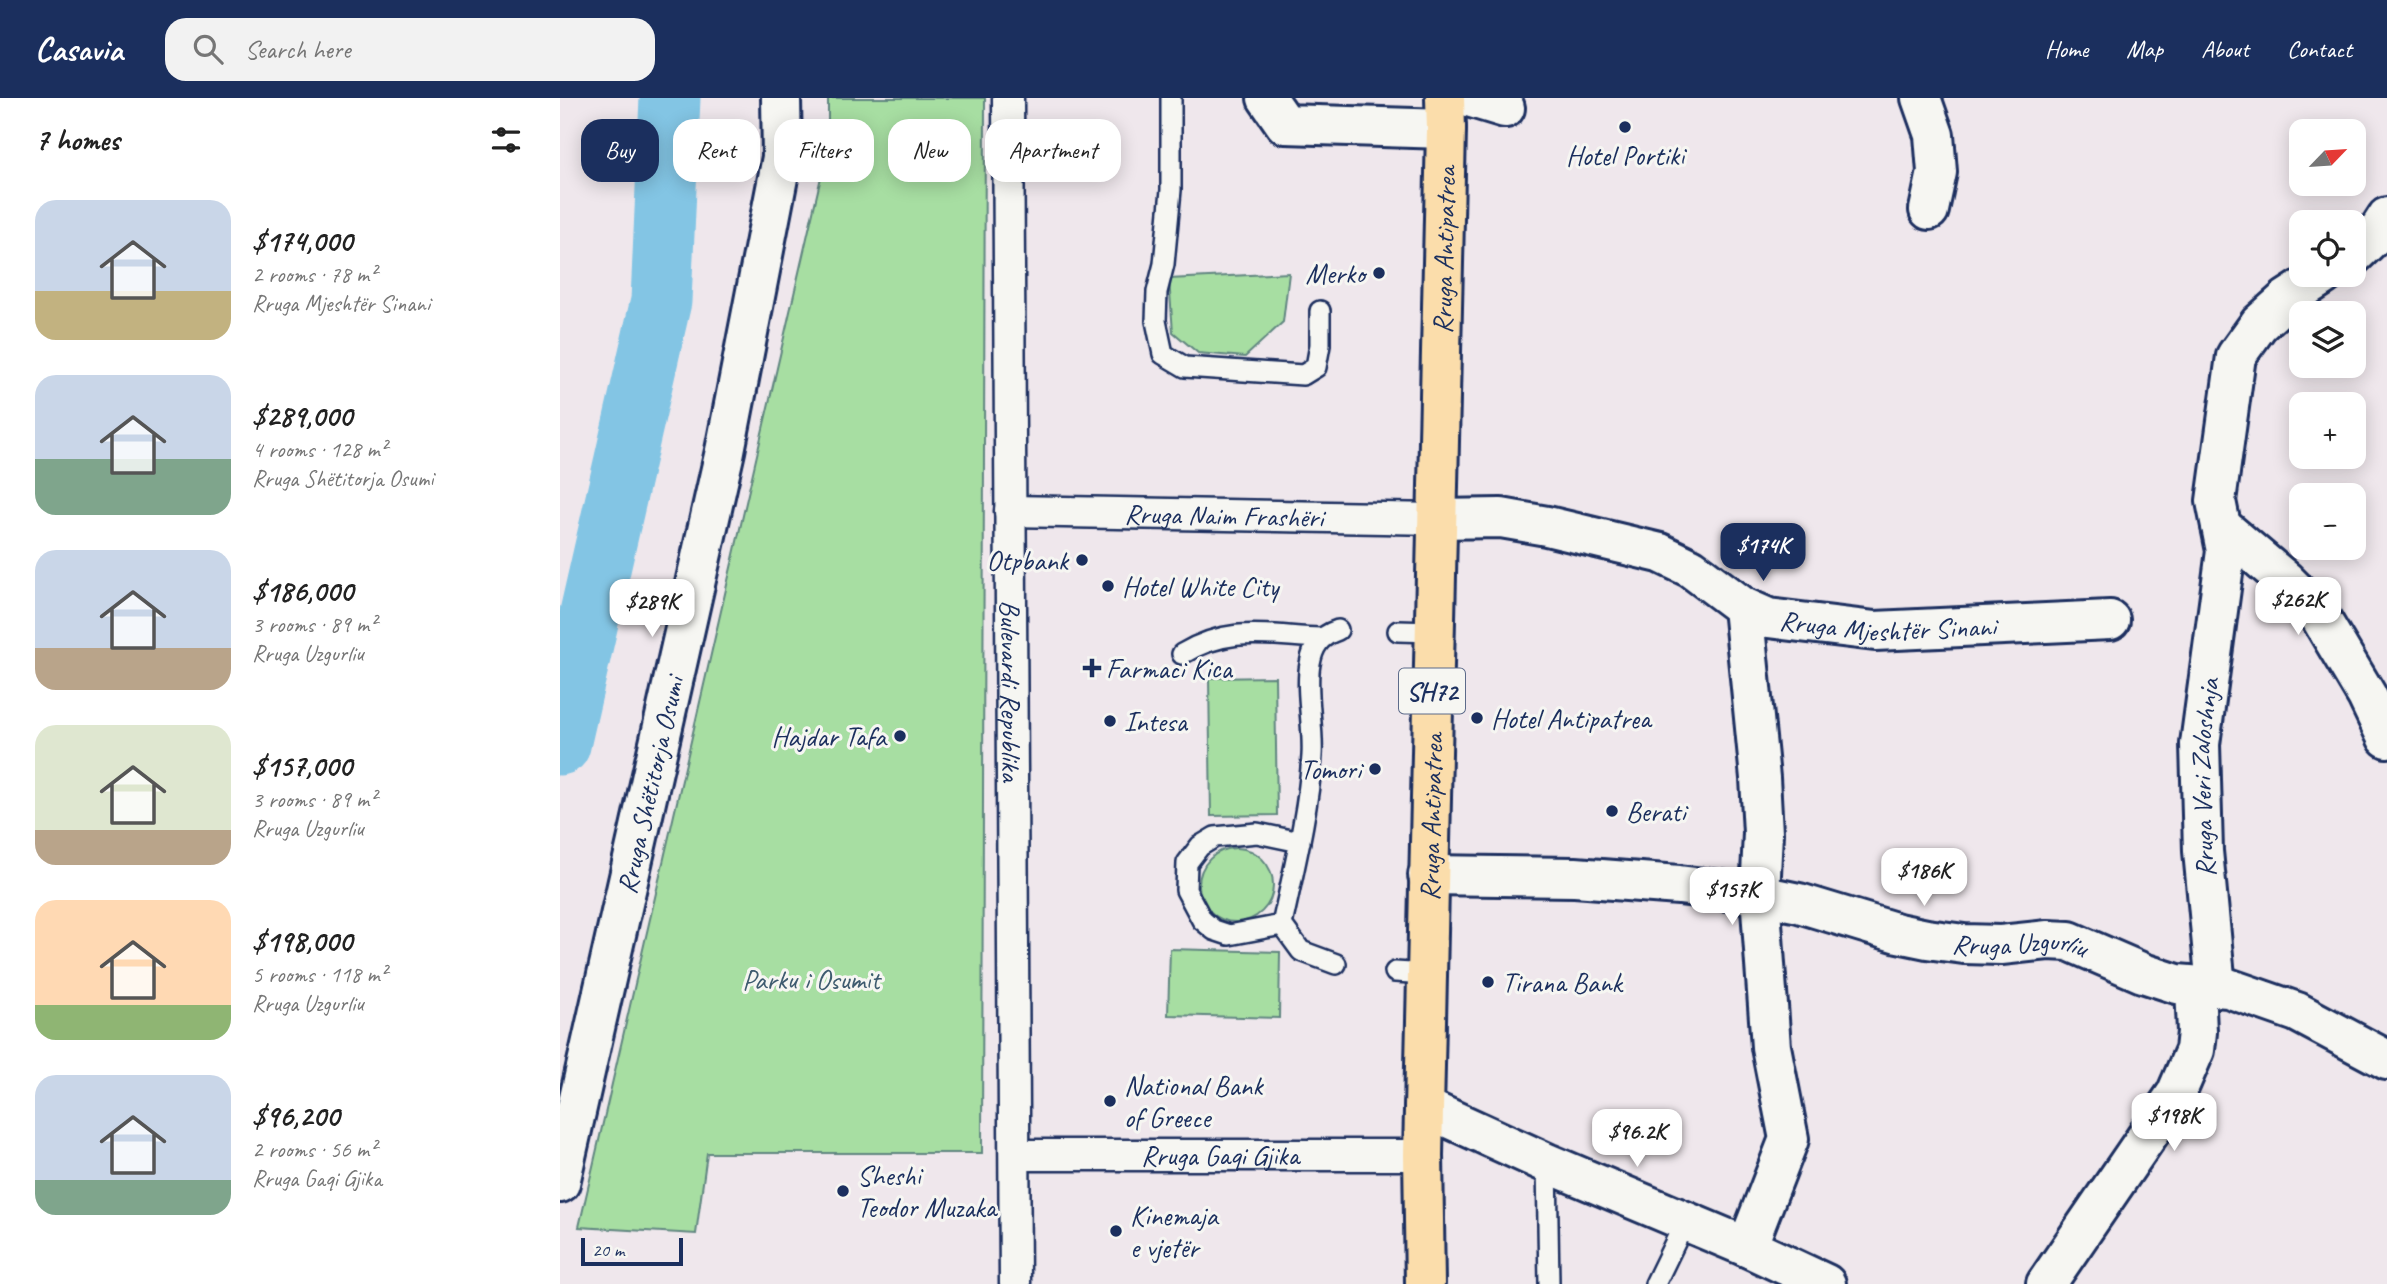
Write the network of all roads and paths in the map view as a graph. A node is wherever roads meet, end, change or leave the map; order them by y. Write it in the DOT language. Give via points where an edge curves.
graph roads {
  1 [pos="781,98"];
  2 [pos="1008,98"];
  3 [pos="1171,98"];
  4 [pos="1267,98"];
  5 [pos="1921,98"];
  6 [pos="1446,113"];
  7 [pos="1929,209"];
  8 [pos="2387,217"];
  9 [pos="2366,244"];
  10 [pos="2306,287"];
  11 [pos="1320,311"];
  12 [pos="1010,512"];
  13 [pos="1437,519"];
  14 [pos="2221,526"];
  15 [pos="1743,607"];
  16 [pos="2110,620"];
  17 [pos="1182,654"];
  18 [pos="2387,738"];
  19 [pos="1300,842"];
  20 [pos="1428,875"];
  21 [pos="1760,895"];
  22 [pos="1282,925"];
  23 [pos="1336,964"];
  24 [pos="2206,986"];
  25 [pos="2387,1060"];
  26 [pos="1424,1107"];
  27 [pos="1015,1155"];
  28 [pos="1423,1156"];
  29 [pos="1547,1163"];
  30 [pos="560,1183"];
  31 [pos="1685,1222"];
  32 [pos="1747,1247"];
  33 [pos="1015,1284"];
  34 [pos="1425,1284"];
  35 [pos="1549,1284"];
  36 [pos="1655,1284"];
  37 [pos="1826,1284"];
  38 [pos="2046,1284"];
  1 -- 30 [label="street, Rruga Shëtitorja Osumi" via="782,157 725,451"];
  2 -- 12 [label="street, Bulevardi Republika"];
  3 -- 11 [label="lane" via="1171,190 1156,321 1163,355 1185,367 1303,375 1316,366"];
  4 -- 6 [label="street" via="1285,124"];
  5 -- 7 [label="street" via="1934,135 1937,172"];
  6 -- 13 [label="main road, Rruga Antipatrea / SH72"];
  8 -- 9 [label="street"];
  10 -- 14 [label="street, Rruga Veri Zaloshnja" via="2259,324 2236,356 2216,501"];
  12 -- 13 [label="street, Rruga Naim Frashëri"];
  12 -- 27 [label="street, Bulevardi Republika"];
  13 -- 15 [label="street, Rruga Mjeshtër Sinani" via="1501,518 1660,554 1691,568"];
  13 -- 20 [label="main road, Rruga Antipatrea / SH72" via="1416,631"];
  14 -- 18 [label="street" via="2318,612"];
  14 -- 24 [label="street, Rruga Veri Zaloshnja" via="2226,551 2200,744"];
  15 -- 16 [label="street, Rruga Mjeshtër Sinani" via="1768,618 1875,631"];
  15 -- 21 [label="street" via="1763,819"];
  17 -- 19 [label="lane" via="1223,636 1329,634 1315,645 1309,667 1312,753"];
  19 -- 22 [label="lane"];
  19 -- 22 [label="lane" via="1257,833 1215,837 1200,846 1187,863 1186,890 1202,920 1214,930 1229,935"];
  20 -- 21 [label="street, Rruga Uzgurliu" via="1575,877"];
  20 -- 26 [label="main road, Rruga Antipatrea / SH72" via="1411,973"];
  21 -- 24 [label="street, Rruga Uzgurliu" via="1927,939 2001,945 2069,942 2177,984"];
  21 -- 32 [label="street" via="1771,1046 1789,1139"];
  22 -- 23 [label="lane" via="1301,951"];
  24 -- 25 [label="street, Rruga Uzgurliu" via="2228,988 2297,1012"];
  24 -- 38 [label="street, Rruga Veri Zaloshnja" via="2195,1051 2176,1094"];
  26 -- 28 [label="main road, Rruga Antipatrea / SH72"];
  26 -- 29 [label="street"];
  27 -- 28 [label="street, Rruga Gaqi Gjika"];
  27 -- 33 [label="street, Bulevardi Republika"];
  28 -- 34 [label="main road, Rruga Antipatrea / SH72"];
  29 -- 31 [label="street"];
  29 -- 35 [label="lane"];
  31 -- 32 [label="street"];
  31 -- 36 [label="lane"];
  32 -- 37 [label="street"];
}
